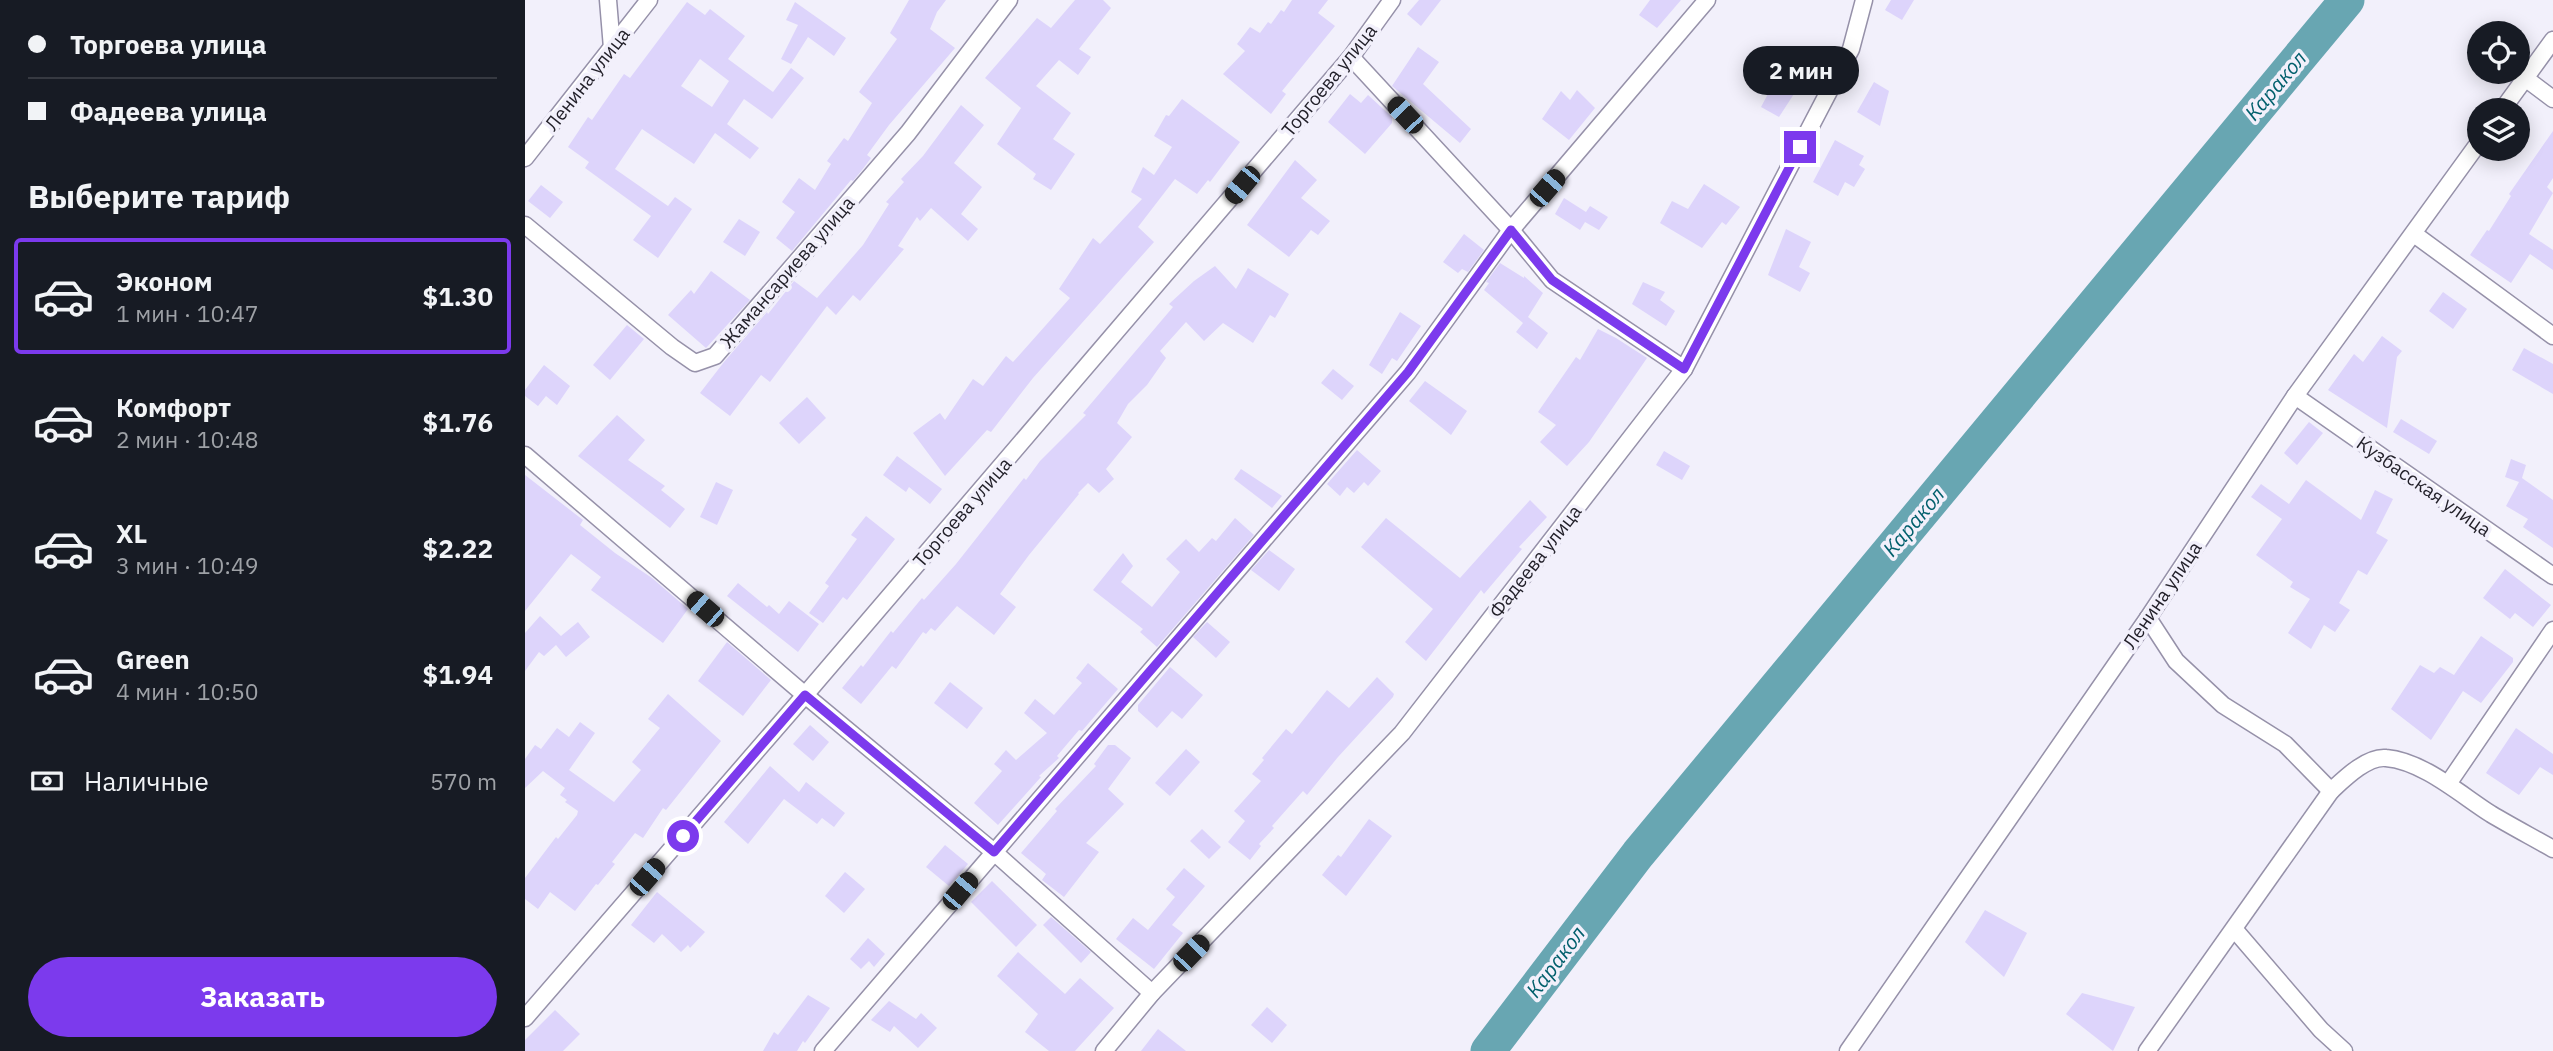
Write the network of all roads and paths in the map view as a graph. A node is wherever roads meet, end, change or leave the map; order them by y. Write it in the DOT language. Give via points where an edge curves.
graph roads {
  1 [pos="608,0"];
  2 [pos="649,0"];
  3 [pos="1009,0"];
  4 [pos="1392,0"];
  5 [pos="1707,0"];
  6 [pos="1864,0"];
  7 [pos="2553,40"];
  8 [pos="612,48"];
  9 [pos="1351,57"];
  10 [pos="2530,71"];
  11 [pos="2530,82"];
  12 [pos="2553,99"];
  13 [pos="525,158"];
  14 [pos="2467,159"];
  15 [pos="525,225"];
  16 [pos="1511,230"];
  17 [pos="2414,234"];
  18 [pos="2553,336"];
  19 [pos="1684,369"];
  20 [pos="2295,396"];
  21 [pos="525,455"];
  22 [pos="2553,576"];
  23 [pos="2148,618"];
  24 [pos="2553,630"];
  25 [pos="805,695"];
  26 [pos="2448,784"];
  27 [pos="2331,791"];
  28 [pos="2553,849"];
  29 [pos="994,852"];
  30 [pos="2235,930"];
  31 [pos="1153,992"];
  32 [pos="525,1018"];
  33 [pos="823,1051"];
  34 [pos="1104,1051"];
  35 [pos="1848,1051"];
  36 [pos="2147,1051"];
  37 [pos="2344,1051"];
  1 -- 8 [label="street"];
  2 -- 8 [label="street, Ленина улица"];
  3 -- 15 [label="street, Жамансариева улица" via="908,133 715,356 695,363"];
  4 -- 9 [label="street, Торгоева улица"];
  5 -- 16 [label="street"];
  6 -- 19 [label="street, Фадеева улица" via="1851,49"];
  7 -- 10 [label="street"];
  8 -- 13 [label="street, Ленина улица"];
  9 -- 16 [label="street"];
  9 -- 25 [label="street, Торгоева улица"];
  11 -- 12 [label="street"];
  14 -- 17 [label="street, Ленина улица"];
  16 -- 19 [label="street" via="1552,280"];
  16 -- 29 [label="street" via="1408,372"];
  17 -- 18 [label="street"];
  17 -- 20 [label="street, Ленина улица"];
  19 -- 31 [label="street, Фадеева улица" via="1402,733"];
  20 -- 22 [label="street, Кузбасская улица"];
  20 -- 23 [label="street, Ленина улица"];
  21 -- 25 [label="street"];
  23 -- 27 [label="street" via="2176,661 2223,705 2285,744"];
  23 -- 35 [label="street, Ленина улица"];
  24 -- 26 [label="street"];
  25 -- 29 [label="street"];
  25 -- 32 [label="street, Торгоева улица"];
  26 -- 27 [label="street" via="2384,757 2353,770"];
  26 -- 28 [label="street"];
  27 -- 30 [label="street"];
  29 -- 31 [label="street"];
  29 -- 33 [label="street"];
  30 -- 36 [label="street"];
  30 -- 37 [label="street"];
  31 -- 34 [label="street, Фадеева улица"];
}
